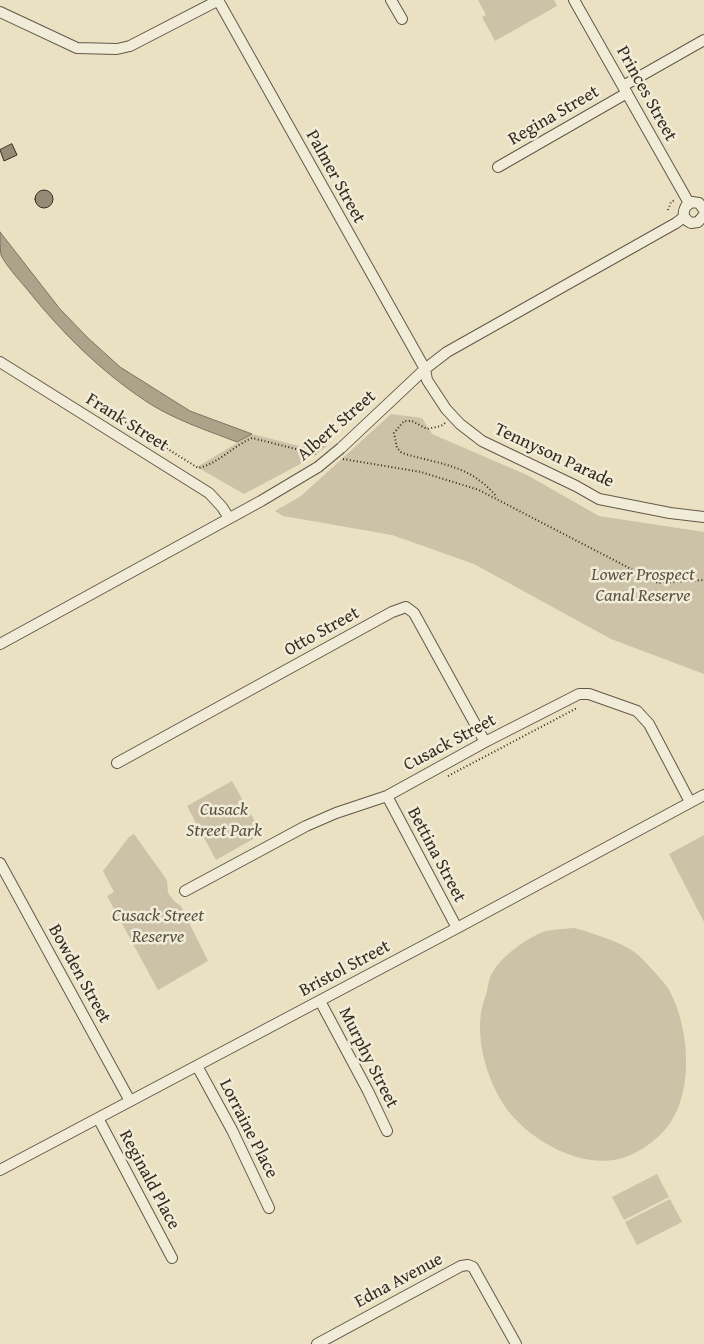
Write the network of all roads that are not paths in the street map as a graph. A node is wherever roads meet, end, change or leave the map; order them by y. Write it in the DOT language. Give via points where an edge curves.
graph roads {
  1 [pos="218,0"];
  2 [pos="392,0"];
  3 [pos="574,0"];
  4 [pos="0,12"];
  5 [pos="402,19"];
  6 [pos="704,40"];
  7 [pos="625,90"];
  8 [pos="498,167"];
  9 [pos="689,203"];
  10 [pos="703,215"];
  11 [pos="684,217"];
  12 [pos="0,362"];
  13 [pos="425,369"];
  14 [pos="704,517"];
  15 [pos="229,518"];
  16 [pos="0,644"];
  17 [pos="484,742"];
  18 [pos="117,763"];
  19 [pos="704,795"];
  20 [pos="387,796"];
  21 [pos="690,802"];
  22 [pos="0,863"];
  23 [pos="185,891"];
  24 [pos="457,928"];
  25 [pos="320,1001"];
  26 [pos="197,1066"];
  27 [pos="130,1102"];
  28 [pos="98,1118"];
  29 [pos="387,1131"];
  30 [pos="0,1170"];
  31 [pos="268,1208"];
  32 [pos="172,1258"];
  33 [pos="317,1344"];
  34 [pos="516,1344"];
  1 -- 4 [label="street" via="130,46 117,49 77,48"];
  1 -- 13 [label="street, Palmer Street"];
  2 -- 5 [label="street"];
  3 -- 7 [label="street, Princes Street"];
  6 -- 7 [label="street, Regina Street"];
  7 -- 8 [label="street, Regina Street"];
  7 -- 9 [label="street, Princes Street"];
  9 -- 10 [label="street" via="696,202"];
  9 -- 11 [label="street" via="684,209"];
  10 -- 11 [label="street" via="691,223"];
  11 -- 13 [label="street, Albert Street" via="447,352"];
  12 -- 15 [label="street, Frank Street" via="209,493"];
  13 -- 14 [label="street, Tennyson Parade" via="427,380 440,401 452,416 482,441 598,498"];
  13 -- 15 [label="street, Albert Street, bridge" via="318,467"];
  15 -- 16 [label="street, Albert Street"];
  17 -- 18 [label="street, Otto Street" via="414,613 406,607"];
  17 -- 20 [label="street, Cusack Street"];
  17 -- 21 [label="street, Cusack Street" via="579,694 589,694 637,711 649,724"];
  19 -- 21 [label="street, Bristol Street"];
  20 -- 23 [label="street, Cusack Street" via="306,826"];
  20 -- 24 [label="street, Bettina Street"];
  21 -- 24 [label="street, Bristol Street"];
  22 -- 27 [label="street, Bowden Street"];
  24 -- 25 [label="street, Bristol Street"];
  25 -- 26 [label="street, Bristol Street"];
  25 -- 29 [label="street, Murphy Street"];
  26 -- 27 [label="street, Bristol Street"];
  26 -- 31 [label="street, Lorraine Place" via="232,1130"];
  27 -- 28 [label="street, Bristol Street"];
  28 -- 30 [label="street, Bristol Street"];
  28 -- 32 [label="street, Reginald Place"];
  33 -- 34 [label="street, Edna Avenue" via="468,1265 473,1267"];
}
